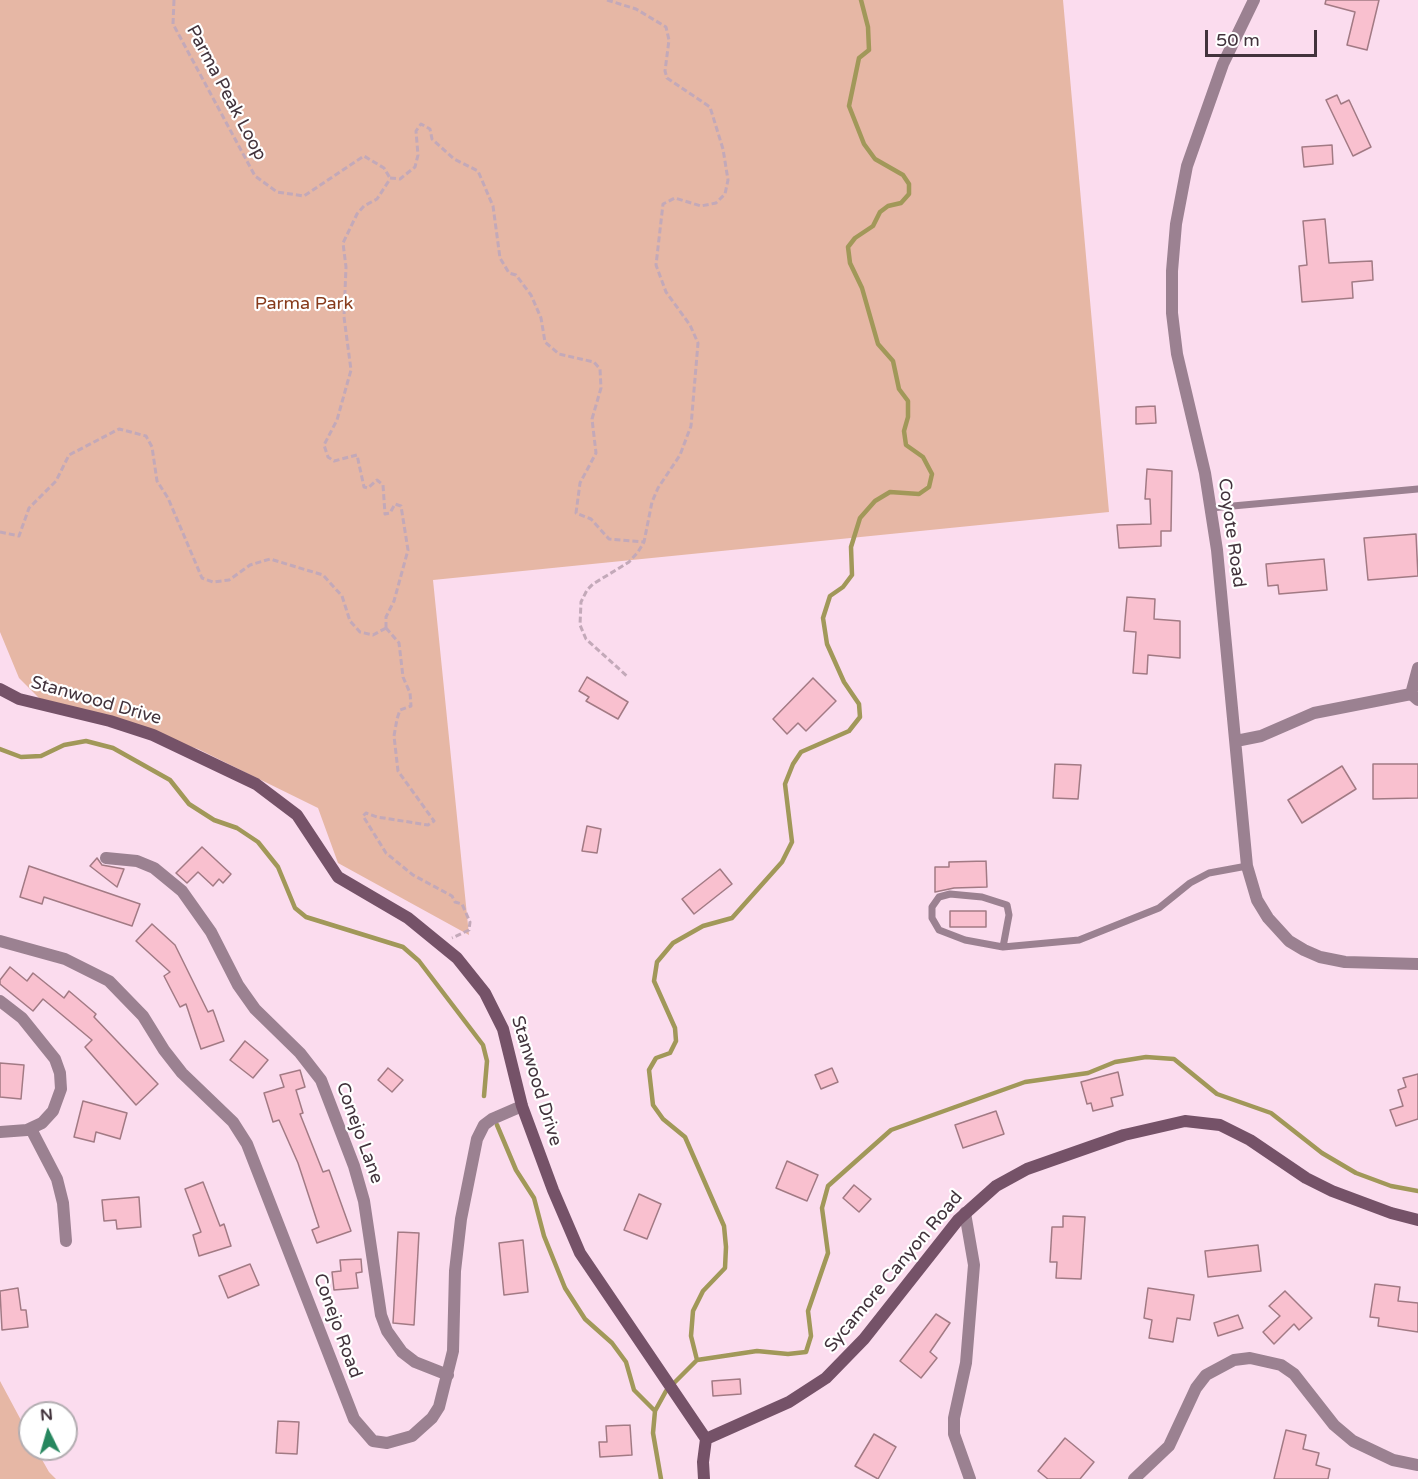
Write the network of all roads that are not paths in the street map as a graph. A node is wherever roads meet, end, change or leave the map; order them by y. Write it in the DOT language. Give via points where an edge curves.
graph roads {
  1 [pos="1254,0"];
  2 [pos="1418,489"];
  3 [pos="1211,508"];
  4 [pos="1418,668"];
  5 [pos="0,688"];
  6 [pos="1414,697"];
  7 [pos="1236,741"];
  8 [pos="106,858"];
  9 [pos="1247,866"];
  10 [pos="0,941"];
  11 [pos="1003,947"];
  12 [pos="1418,964"];
  13 [pos="0,1001"];
  14 [pos="522,1106"];
  15 [pos="32,1129"];
  16 [pos="0,1132"];
  17 [pos="965,1213"];
  18 [pos="1418,1220"];
  19 [pos="66,1241"];
  20 [pos="448,1375"];
  21 [pos="706,1439"];
  22 [pos="1418,1465"];
  23 [pos="704,1479"];
  24 [pos="969,1479"];
  25 [pos="1134,1479"];
  1 -- 3 [label="street, Coyote Road" via="1215,85 1187,166 1172,271 1177,354"];
  2 -- 3 [label="lane"];
  3 -- 7 [label="street, Coyote Road"];
  4 -- 6 [label="street"];
  5 -- 14 [label="main road, Stanwood Drive" via="19,699 153,735 256,784 297,815 338,877 408,918 441,943 472,975 494,1009 507,1040"];
  6 -- 7 [label="street" via="1314,713 1261,736"];
  7 -- 9 [label="street, Coyote Road"];
  8 -- 20 [label="street, Conejo Lane" via="137,861 154,868 182,891 255,1010 316,1072 329,1097 364,1201 381,1315 387,1331 415,1362"];
  9 -- 11 [label="lane" via="1209,873 1159,908 1079,940"];
  9 -- 12 [label="street, Coyote Road" via="1257,900 1268,918 1304,950 1345,962"];
  10 -- 20 [label="street, Conejo Road" via="66,959 109,981 143,1016 182,1073 233,1122 247,1144 354,1419 369,1439 399,1441 423,1428 439,1407"];
  11 -- 11 [label="lane" via="939,930 932,918 932,907 939,897 950,894 982,897 1007,905"];
  13 -- 15 [label="street" via="42,1039 60,1074 59,1097 52,1112"];
  14 -- 20 [label="street, Conejo Road" via="492,1119 477,1139 455,1271 453,1351"];
  14 -- 21 [label="main road, Stanwood Drive" via="580,1253"];
  15 -- 16 [label="street"];
  15 -- 19 [label="street" via="57,1179"];
  17 -- 18 [label="main road, Sycamore Canyon Road" via="996,1186 1027,1168 1134,1133 1171,1123 1199,1121 1220,1125 1250,1140 1332,1191"];
  17 -- 21 [label="main road, Sycamore Canyon Road" via="864,1339 826,1378 782,1406"];
  17 -- 24 [label="street" via="974,1265 966,1363 954,1434"];
  21 -- 23 [label="main road"];
  22 -- 25 [label="street" via="1393,1460 1353,1441 1321,1410 1294,1374 1281,1365 1250,1358 1234,1360 1206,1376 1196,1388 1169,1446"];
}
